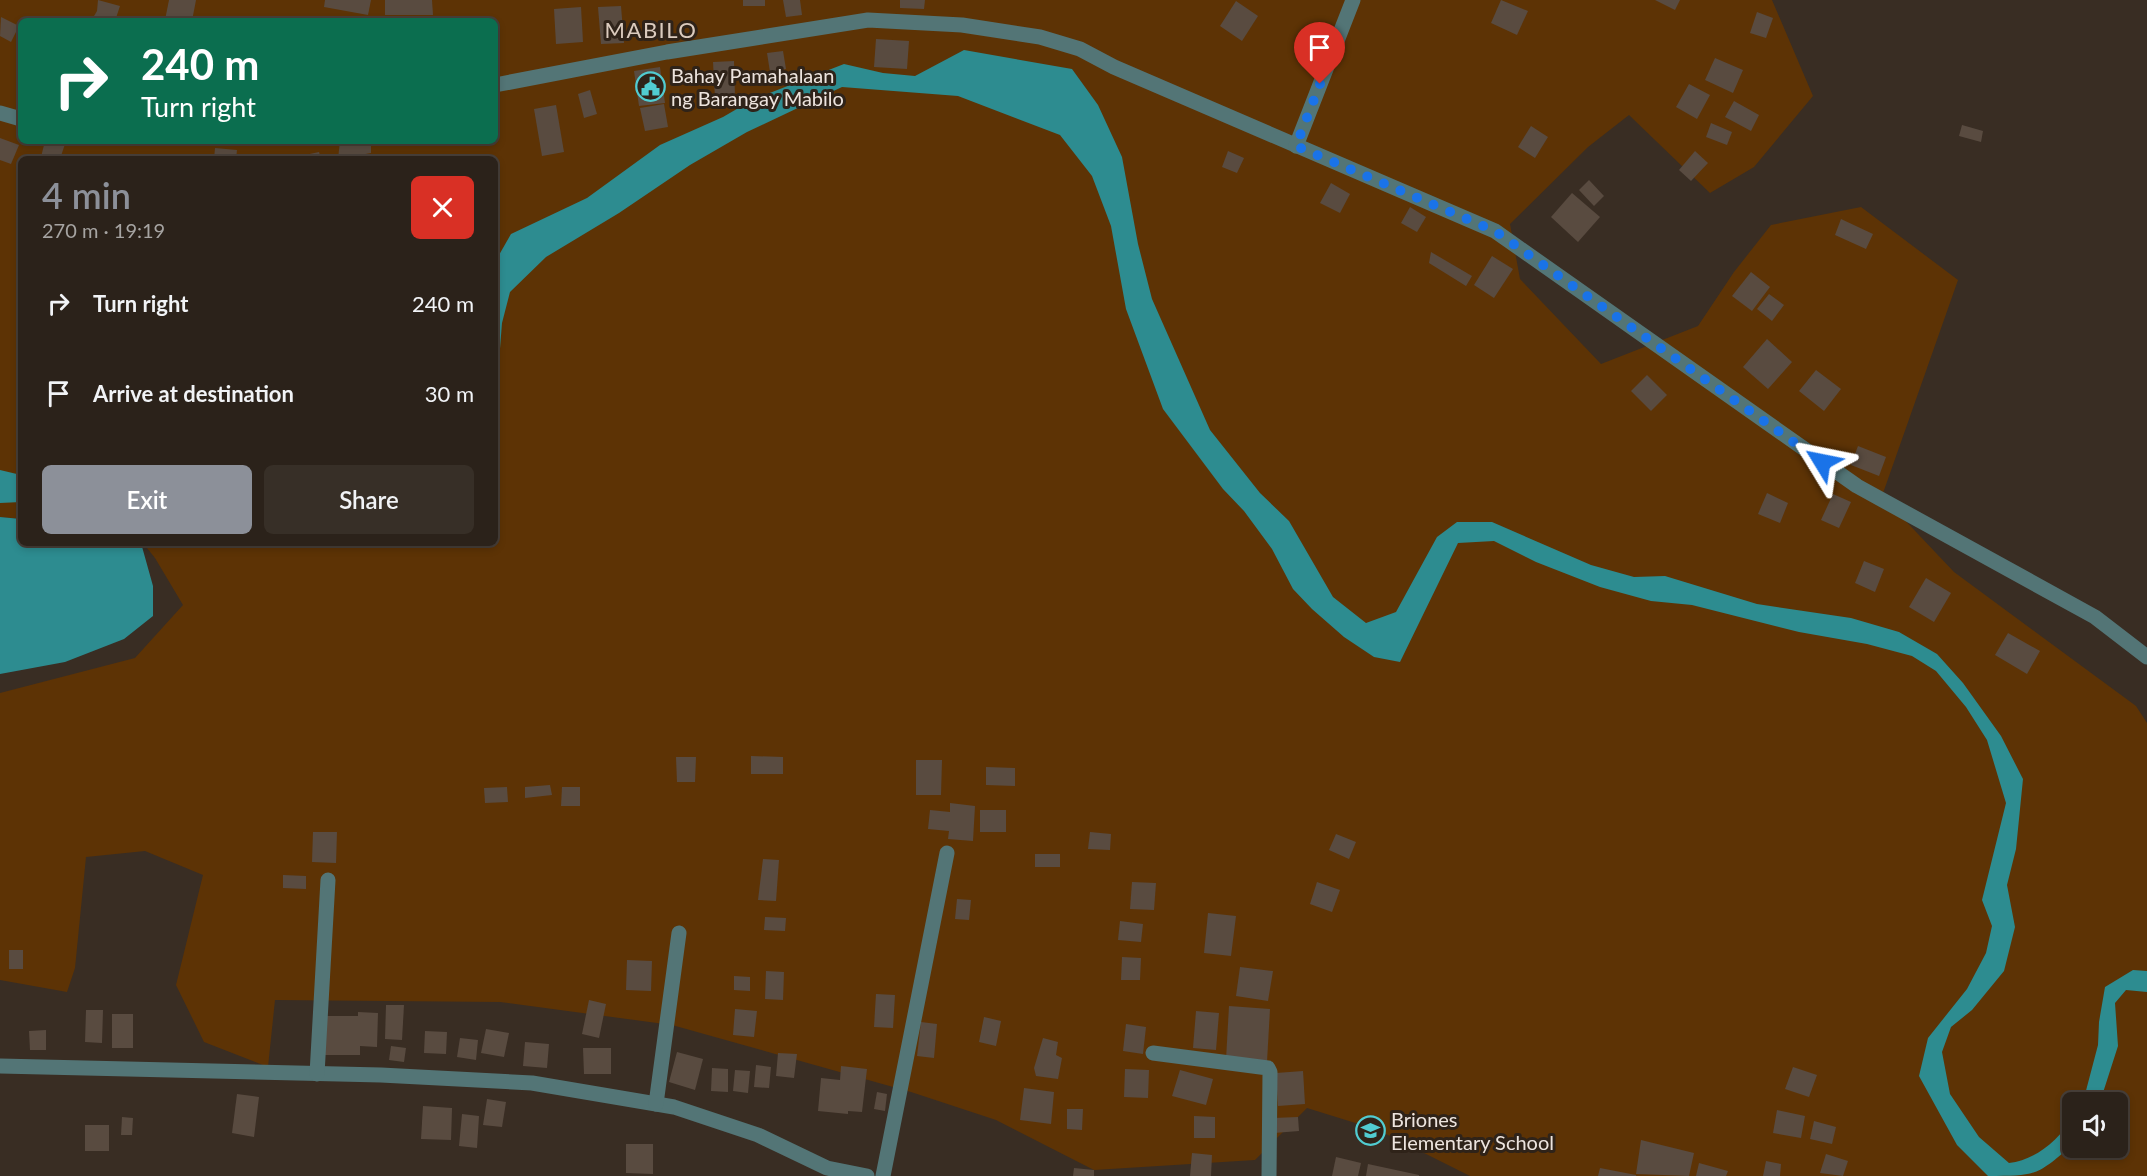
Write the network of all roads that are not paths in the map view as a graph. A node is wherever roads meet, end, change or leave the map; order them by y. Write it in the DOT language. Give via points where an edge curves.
graph roads {
  1 [pos="1353,0"];
  2 [pos="498,84"];
  3 [pos="0,113"];
  4 [pos="18,118"];
  5 [pos="1296,146"];
  6 [pos="2147,657"];
  7 [pos="947,853"];
  8 [pos="328,880"];
  9 [pos="679,933"];
  10 [pos="1153,1053"];
  11 [pos="0,1066"];
  12 [pos="317,1074"];
  13 [pos="656,1104"];
  14 [pos="867,1176"];
  15 [pos="883,1176"];
  16 [pos="1269,1176"];
  1 -- 5 [label="street"];
  2 -- 5 [label="street" via="868,20 962,25 1040,37 1080,49"];
  3 -- 4 [label="street"];
  5 -- 6 [label="street" via="1495,231 1857,486 2095,617"];
  7 -- 15 [label="street"];
  8 -- 12 [label="street"];
  9 -- 13 [label="street"];
  10 -- 16 [label="street" via="1268,1068"];
  11 -- 12 [label="street"];
  12 -- 13 [label="street" via="532,1083"];
  13 -- 14 [label="street" via="758,1135 827,1168"];
}
